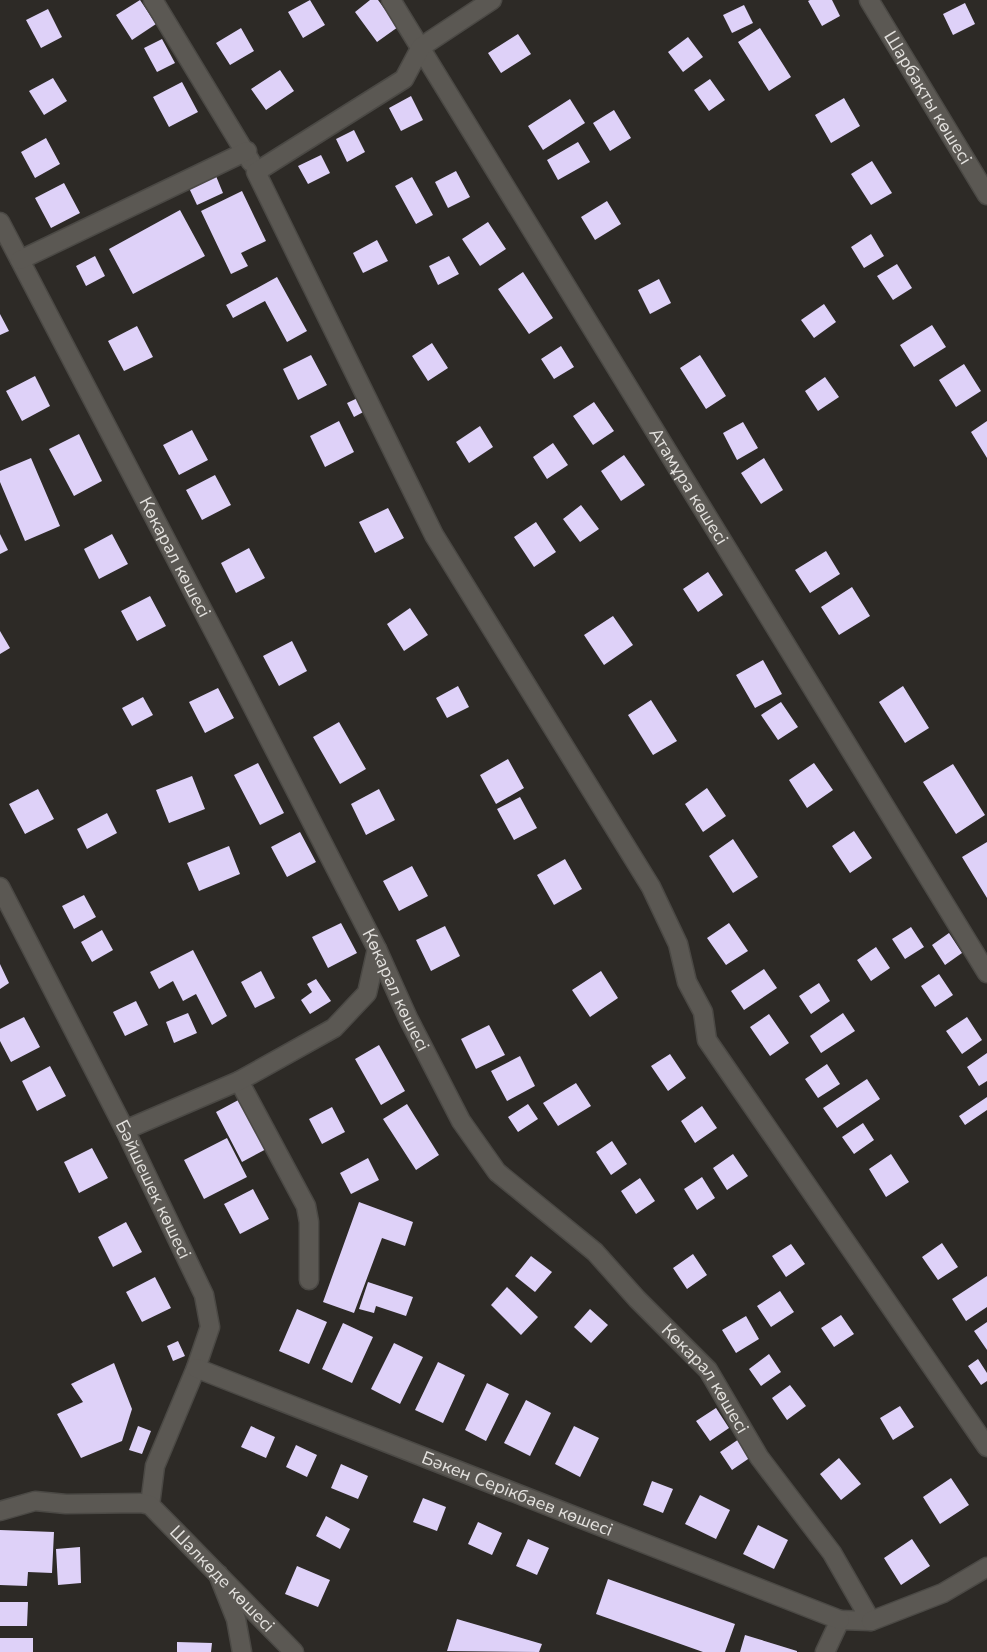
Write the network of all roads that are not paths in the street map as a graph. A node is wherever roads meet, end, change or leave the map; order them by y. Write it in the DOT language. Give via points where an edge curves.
graph roads {
  1 [pos="153,0"];
  2 [pos="391,0"];
  3 [pos="492,0"];
  4 [pos="869,0"];
  5 [pos="421,47"];
  6 [pos="247,151"];
  7 [pos="256,172"];
  8 [pos="987,195"];
  9 [pos="0,222"];
  10 [pos="20,260"];
  11 [pos="0,887"];
  12 [pos="377,950"];
  13 [pos="987,973"];
  14 [pos="239,1081"];
  15 [pos="125,1130"];
  16 [pos="309,1280"];
  17 [pos="196,1368"];
  18 [pos="987,1447"];
  19 [pos="150,1505"];
  20 [pos="0,1511"];
  21 [pos="987,1567"];
  22 [pos="218,1574"];
  23 [pos="840,1620"];
  24 [pos="871,1621"];
  25 [pos="242,1652"];
  26 [pos="294,1652"];
  27 [pos="825,1652"];
  1 -- 6 [label="street"];
  2 -- 5 [label="street, Атамұра көшесі"];
  3 -- 5 [label="street"];
  4 -- 8 [label="street, Шарбақты көшесі"];
  5 -- 7 [label="street" via="404,80"];
  5 -- 13 [label="street, Атамұра көшесі"];
  6 -- 7 [label="street"];
  6 -- 10 [label="street"];
  7 -- 18 [label="street" via="434,535 651,887 678,944 687,981 703,1012 707,1040"];
  9 -- 10 [label="street, Көкарал көшесі"];
  10 -- 12 [label="street, Көкарал көшесі"];
  11 -- 15 [label="street, Бәйшешек көшесі"];
  12 -- 14 [label="street" via="367,993 334,1028"];
  12 -- 24 [label="street, Көкарал көшесі" via="461,1121 497,1172 595,1252 708,1370 759,1456 832,1553"];
  14 -- 15 [label="street"];
  14 -- 16 [label="street" via="306,1206"];
  15 -- 17 [label="street, Бәйшешек көшесі" via="204,1295 210,1327"];
  17 -- 19 [label="street, Бәйшешек көшесі" via="155,1466"];
  17 -- 23 [label="street, Бәкен Серікбаев көшесі"];
  19 -- 20 [label="street" via="36,1501"];
  19 -- 22 [label="street, Шалкөде көшесі"];
  21 -- 24 [label="street" via="943,1593"];
  22 -- 25 [label="street" via="236,1619"];
  22 -- 26 [label="street, Шалкөде көшесі"];
  23 -- 24 [label="street"];
  23 -- 27 [label="street"];
}
